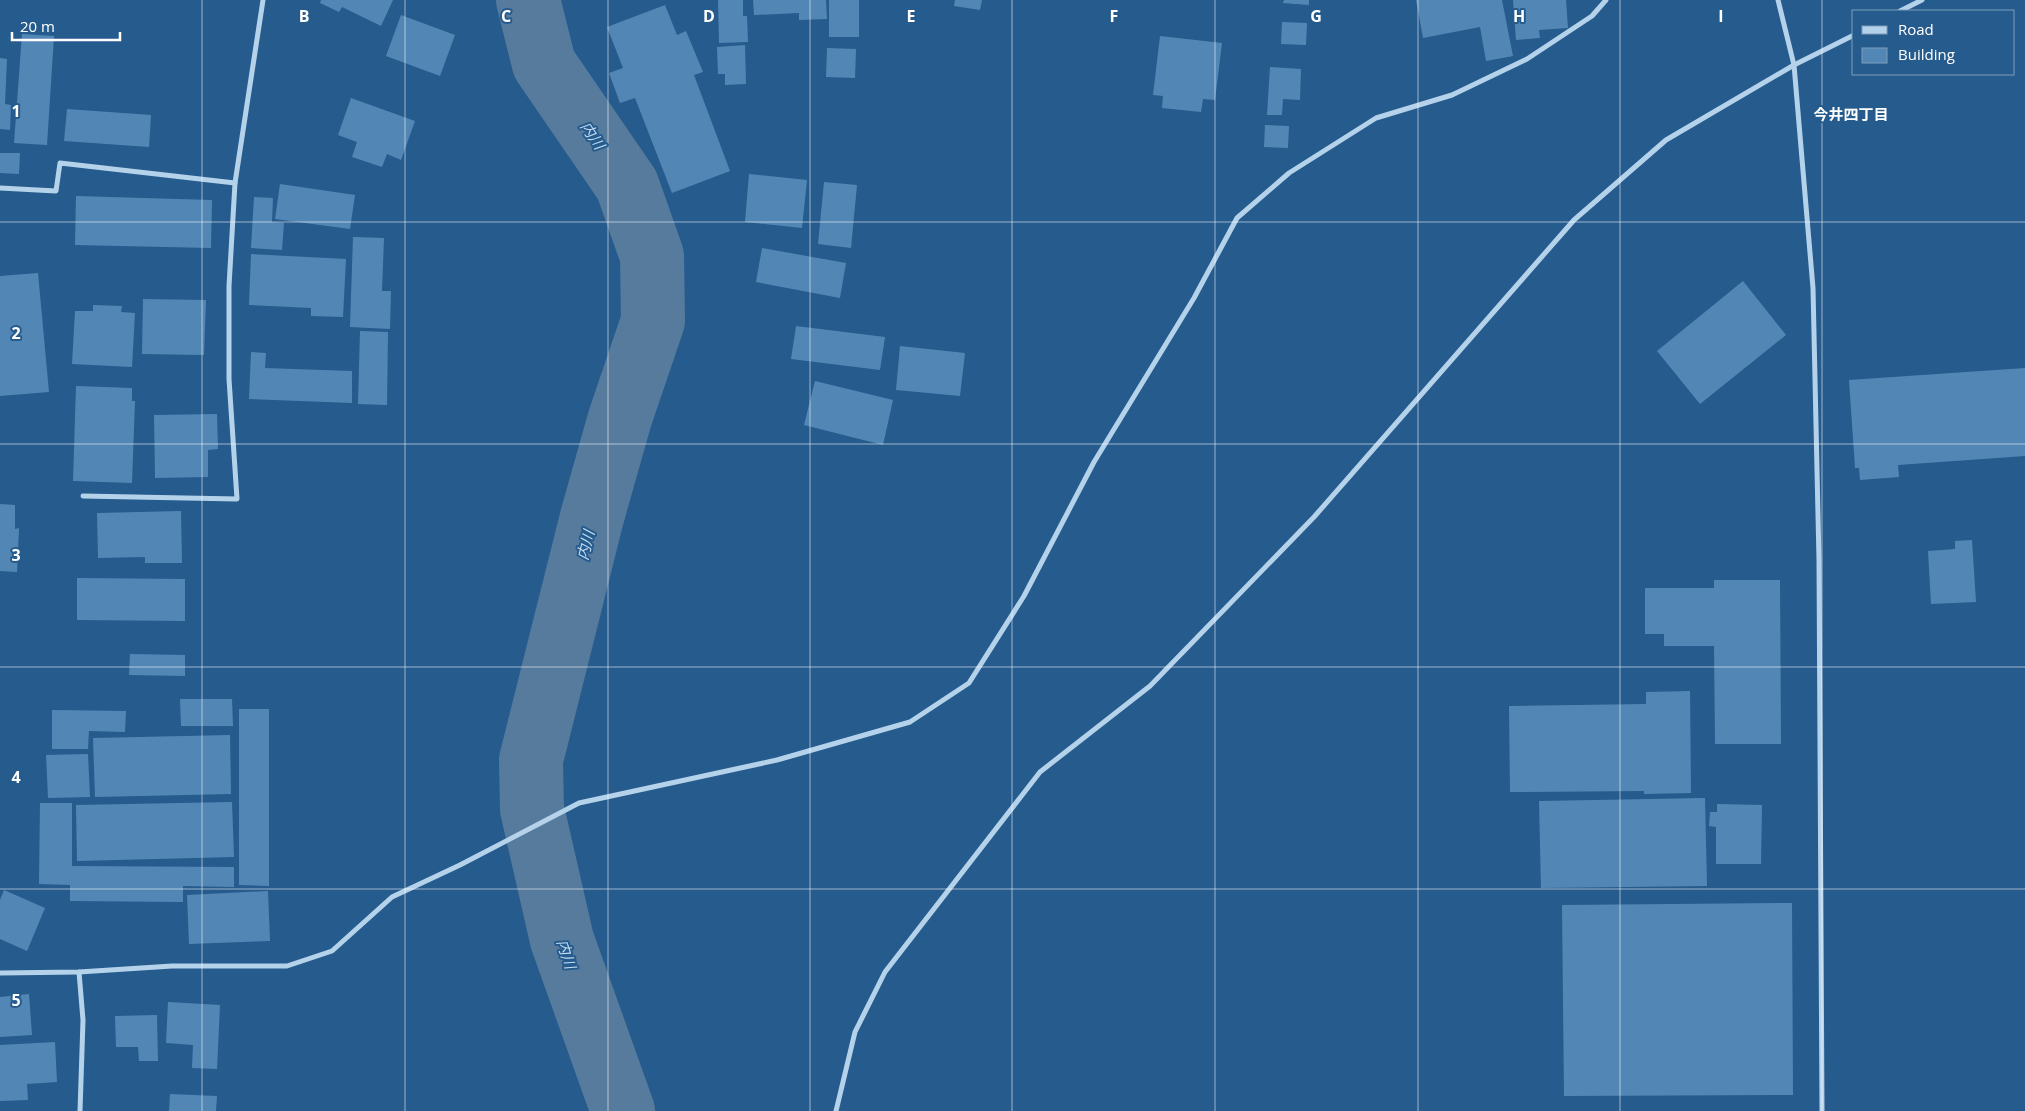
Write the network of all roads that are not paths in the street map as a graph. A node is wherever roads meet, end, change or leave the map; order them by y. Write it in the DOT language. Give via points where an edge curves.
graph roads {
  1 [pos="262,0"];
  2 [pos="1606,0"];
  3 [pos="1778,0"];
  4 [pos="1922,0"];
  5 [pos="1902,10"];
  6 [pos="1852,36"];
  7 [pos="1794,65"];
  8 [pos="235,182"];
  9 [pos="0,188"];
  10 [pos="83,496"];
  11 [pos="79,972"];
  12 [pos="0,973"];
  13 [pos="80,1111"];
  14 [pos="836,1111"];
  15 [pos="1822,1111"];
  1 -- 8 [label="street"];
  2 -- 11 [label="street" via="1592,16 1527,59 1452,95 1376,118 1289,173 1236,218 1194,298 1094,462 1024,596 969,683 910,722 777,760 579,803 392,897 332,951 286,966 172,966"];
  3 -- 7 [label="street"];
  4 -- 5 [label="street"];
  6 -- 7 [label="street"];
  7 -- 14 [label="street" via="1666,140 1574,220 1314,517 1150,686 1040,772 885,972 855,1032"];
  7 -- 15 [label="street" via="1813,288 1819,570"];
  8 -- 9 [label="street" via="60,163 56,191"];
  8 -- 10 [label="street" via="229,286 229,379 237,499"];
  11 -- 12 [label="street"];
  11 -- 13 [label="street" via="83,1020"];
}
